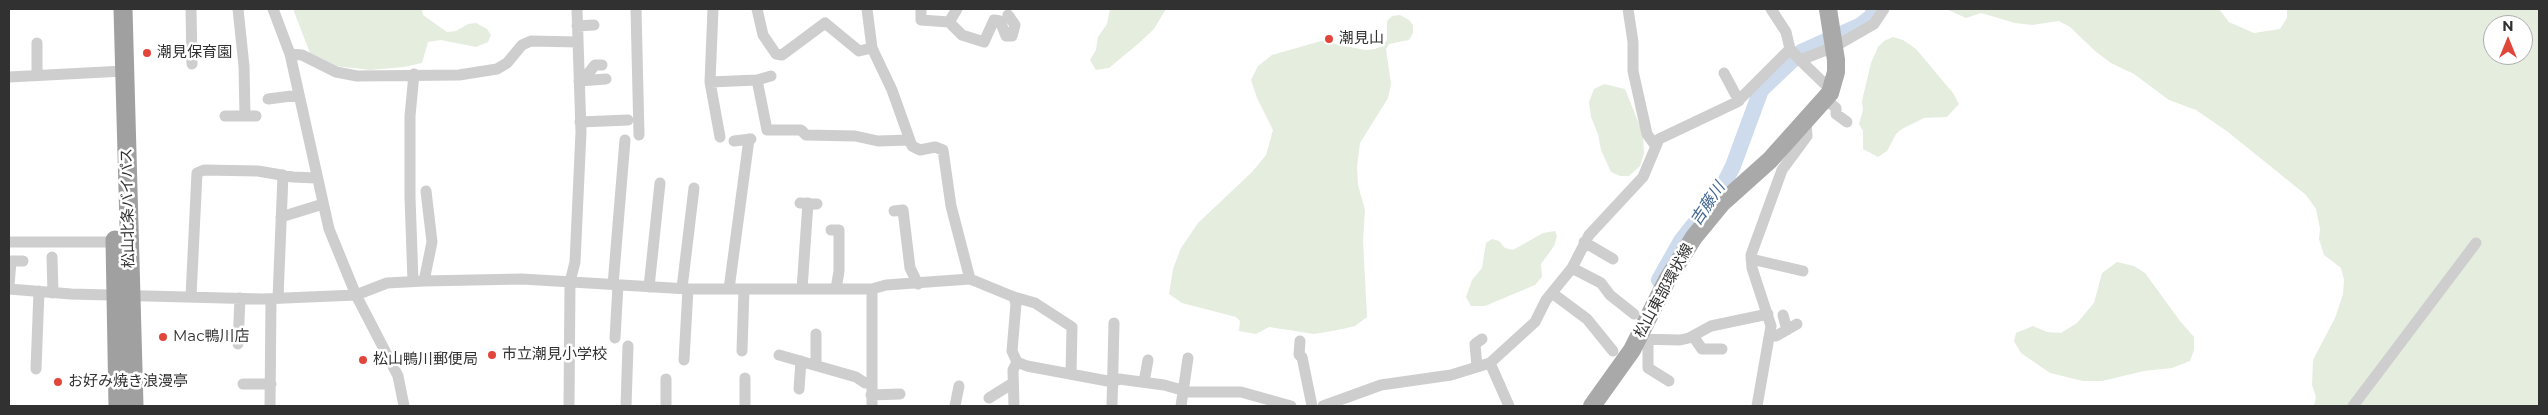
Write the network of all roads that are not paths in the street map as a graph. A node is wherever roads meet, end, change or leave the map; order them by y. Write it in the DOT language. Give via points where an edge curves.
graph roads {
  1 [pos="109,9"];
  2 [pos="122,9"];
  3 [pos="191,9"];
  4 [pos="238,9"];
  5 [pos="274,9"];
  6 [pos="577,9"];
  7 [pos="636,9"];
  8 [pos="713,9"];
  9 [pos="757,9"];
  10 [pos="867,9"];
  11 [pos="920,9"];
  12 [pos="957,9"];
  13 [pos="1628,9"];
  14 [pos="1771,9"];
  15 [pos="1828,9"];
  16 [pos="1884,9"];
  17 [pos="1008,15"];
  18 [pos="949,22"];
  19 [pos="576,26"];
  20 [pos="594,26"];
  21 [pos="578,42"];
  22 [pos="1833,42"];
  23 [pos="37,43"];
  24 [pos="872,48"];
  25 [pos="290,54"];
  26 [pos="1795,54"];
  27 [pos="192,64"];
  28 [pos="602,64"];
  29 [pos="118,71"];
  30 [pos="1724,73"];
  31 [pos="414,74"];
  32 [pos="37,75"];
  33 [pos="771,76"];
  34 [pos="9,77"];
  35 [pos="579,78"];
  36 [pos="606,79"];
  37 [pos="757,80"];
  38 [pos="710,82"];
  39 [pos="1828,94"];
  40 [pos="298,95"];
  41 [pos="268,99"];
  42 [pos="1739,101"];
  43 [pos="226,116"];
  44 [pos="628,120"];
  45 [pos="1806,120"];
  46 [pos="580,122"];
  47 [pos="1847,122"];
  48 [pos="638,135"];
  49 [pos="720,137"];
  50 [pos="626,140"];
  51 [pos="908,140"];
  52 [pos="734,141"];
  53 [pos="1655,145"];
  54 [pos="283,175"];
  55 [pos="316,178"];
  56 [pos="660,183"];
  57 [pos="694,188"];
  58 [pos="426,191"];
  59 [pos="808,203"];
  60 [pos="323,204"];
  61 [pos="894,211"];
  62 [pos="281,217"];
  63 [pos="831,230"];
  64 [pos="9,242"];
  65 [pos="115,242"];
  66 [pos="1584,242"];
  67 [pos="2476,243"];
  68 [pos="52,256"];
  69 [pos="1613,259"];
  70 [pos="1751,259"];
  71 [pos="23,261"];
  72 [pos="1572,268"];
  73 [pos="1803,271"];
  74 [pos="970,279"];
  75 [pos="418,281"];
  76 [pos="570,282"];
  77 [pos="918,284"];
  78 [pos="616,285"];
  79 [pos="649,287"];
  80 [pos="9,288"];
  81 [pos="685,288"];
  82 [pos="729,289"];
  83 [pos="744,289"];
  84 [pos="802,289"];
  85 [pos="836,289"];
  86 [pos="872,289"];
  87 [pos="39,292"];
  88 [pos="53,293"];
  89 [pos="1552,293"];
  90 [pos="123,295"];
  91 [pos="356,295"];
  92 [pos="191,296"];
  93 [pos="1014,297"];
  94 [pos="240,298"];
  95 [pos="275,299"];
  96 [pos="1634,314"];
  97 [pos="1768,314"];
  98 [pos="1784,315"];
  99 [pos="1114,323"];
  100 [pos="816,334"];
  101 [pos="1693,336"];
  102 [pos="1771,336"];
  103 [pos="615,338"];
  104 [pos="1482,339"];
  105 [pos="1643,339"];
  106 [pos="1300,341"];
  107 [pos="238,344"];
  108 [pos="628,346"];
  109 [pos="1722,349"];
  110 [pos="742,351"];
  111 [pos="1613,351"];
  112 [pos="779,355"];
  113 [pos="1188,358"];
  114 [pos="684,360"];
  115 [pos="1148,360"];
  116 [pos="800,361"];
  117 [pos="1016,362"];
  118 [pos="1490,363"];
  119 [pos="816,365"];
  120 [pos="1477,367"];
  121 [pos="35,369"];
  122 [pos="1070,374"];
  123 [pos="745,378"];
  124 [pos="666,379"];
  125 [pos="1669,381"];
  126 [pos="1113,382"];
  127 [pos="1144,382"];
  128 [pos="1012,383"];
  129 [pos="243,384"];
  130 [pos="271,384"];
  131 [pos="959,386"];
  132 [pos="798,389"];
  133 [pos="1183,391"];
  134 [pos="900,394"];
  135 [pos="871,395"];
  136 [pos="989,398"];
  137 [pos="1267,403"];
  138 [pos="118,406"];
  139 [pos="134,406"];
  140 [pos="270,406"];
  141 [pos="404,406"];
  142 [pos="570,406"];
  143 [pos="626,406"];
  144 [pos="666,406"];
  145 [pos="745,406"];
  146 [pos="955,406"];
  147 [pos="1014,406"];
  148 [pos="1112,406"];
  149 [pos="1181,406"];
  150 [pos="1291,406"];
  151 [pos="1312,406"];
  152 [pos="1323,406"];
  153 [pos="1509,406"];
  154 [pos="1592,406"];
  155 [pos="1756,406"];
  156 [pos="2353,406"];
  1 -- 29 [label="highway, 松山北条バイパス"];
  2 -- 29 [label="highway, 松山北条バイパス"];
  3 -- 27 [label="street"];
  4 -- 43 [label="street" via="251,116"];
  5 -- 25 [label="street"];
  6 -- 19 [label="street"];
  7 -- 48 [label="street"];
  8 -- 38 [label="street"];
  9 -- 24 [label="street" via="763,35 776,54 782,55 825,23 859,51"];
  10 -- 24 [label="street"];
  11 -- 18 [label="street" via="920,20"];
  12 -- 18 [label="street"];
  13 -- 53 [label="street" via="1633,71 1647,134"];
  14 -- 26 [label="street"];
  15 -- 22 [label="main road"];
  16 -- 22 [label="street" via="1874,24"];
  17 -- 18 [label="street" via="1015,25 1012,36 1004,34 1000,21 994,20 984,42 962,35"];
  19 -- 20 [label="street"];
  19 -- 21 [label="street"];
  21 -- 31 [label="street" via="531,41 497,69 459,75"];
  21 -- 35 [label="street"];
  22 -- 26 [label="street"];
  22 -- 39 [label="main road" via="1836,72"];
  23 -- 32 [label="street"];
  24 -- 51 [label="street" via="892,90"];
  25 -- 31 [label="street" via="302,55 336,72 357,76"];
  25 -- 40 [label="street"];
  26 -- 39 [label="street"];
  26 -- 42 [label="street"];
  28 -- 35 [label="street"];
  29 -- 32 [label="street"];
  29 -- 65 [label="highway, 松山北条バイパス"];
  29 -- 90 [label="highway, 松山北条バイパス"];
  30 -- 42 [label="street"];
  31 -- 75 [label="street" via="410,116 410,197"];
  32 -- 34 [label="street"];
  33 -- 37 [label="street"];
  35 -- 36 [label="street"];
  35 -- 46 [label="street"];
  37 -- 38 [label="street"];
  37 -- 51 [label="street" via="767,130 801,130 806,135 855,136 878,141"];
  38 -- 49 [label="street"];
  39 -- 45 [label="main road, 松山東部環状線"];
  39 -- 47 [label="street" via="1836,114"];
  40 -- 41 [label="street"];
  40 -- 55 [label="street"];
  42 -- 53 [label="street" via="1666,135"];
  44 -- 46 [label="street"];
  45 -- 70 [label="street" via="1807,136 1782,170"];
  45 -- 105 [label="main road, 松山東部環状線" via="1770,160 1722,203 1694,237 1667,280"];
  46 -- 76 [label="street" via="575,262"];
  50 -- 78 [label="street"];
  51 -- 74 [label="street" via="914,149 935,147 943,150 951,206"];
  52 -- 82 [label="street" via="750,139"];
  53 -- 66 [label="street" via="1643,176"];
  54 -- 55 [label="street"];
  54 -- 62 [label="street"];
  54 -- 92 [label="street" via="258,171 204,170 197,173"];
  55 -- 60 [label="street"];
  56 -- 79 [label="street"];
  57 -- 81 [label="street"];
  58 -- 75 [label="street" via="432,242"];
  59 -- 84 [label="street"];
  60 -- 62 [label="street"];
  60 -- 91 [label="street" via="329,229"];
  61 -- 77 [label="street" via="904,210 910,268"];
  62 -- 95 [label="street"];
  63 -- 85 [label="street" via="839,230"];
  64 -- 65 [label="street"];
  65 -- 90 [label="highway, 松山北条バイパス"];
  66 -- 69 [label="street"];
  66 -- 72 [label="street"];
  67 -- 156 [label="street"];
  68 -- 88 [label="street"];
  70 -- 73 [label="street"];
  70 -- 97 [label="street"];
  71 -- 80 [label="street" via="11,261"];
  72 -- 89 [label="street"];
  72 -- 96 [label="street" via="1601,283 1610,295"];
  74 -- 77 [label="street"];
  74 -- 93 [label="street"];
  75 -- 76 [label="street" via="522,279"];
  75 -- 91 [label="street" via="387,283"];
  76 -- 78 [label="street"];
  76 -- 142 [label="street"];
  77 -- 86 [label="street"];
  78 -- 79 [label="street"];
  78 -- 103 [label="street"];
  79 -- 81 [label="street"];
  80 -- 87 [label="street"];
  81 -- 82 [label="street"];
  81 -- 114 [label="street"];
  82 -- 83 [label="street"];
  83 -- 84 [label="street"];
  83 -- 110 [label="street"];
  84 -- 85 [label="street"];
  85 -- 86 [label="street"];
  86 -- 135 [label="street"];
  87 -- 88 [label="street"];
  87 -- 121 [label="street"];
  88 -- 90 [label="street"];
  89 -- 111 [label="street" via="1587,319"];
  89 -- 118 [label="street" via="1535,322"];
  90 -- 92 [label="street"];
  90 -- 138 [label="highway, 松山北条バイパス"];
  90 -- 139 [label="highway, 松山北条バイパス"];
  91 -- 95 [label="street"];
  91 -- 141 [label="street" via="398,376"];
  92 -- 94 [label="street"];
  93 -- 117 [label="street" via="1012,351"];
  93 -- 122 [label="street" via="1035,303 1072,327"];
  94 -- 95 [label="street"];
  94 -- 107 [label="street"];
  95 -- 130 [label="street"];
  97 -- 101 [label="street" via="1711,326"];
  97 -- 102 [label="street"];
  98 -- 102 [label="street" via="1792,327"];
  99 -- 126 [label="street"];
  100 -- 119 [label="street"];
  101 -- 105 [label="street" via="1680,340"];
  101 -- 109 [label="street" via="1702,349"];
  102 -- 155 [label="street"];
  104 -- 120 [label="street" via="1475,344"];
  105 -- 125 [label="street" via="1648,368"];
  105 -- 154 [label="main road, 松山東部環状線"];
  106 -- 151 [label="street" via="1299,355"];
  108 -- 143 [label="street"];
  112 -- 116 [label="street"];
  113 -- 133 [label="street"];
  115 -- 127 [label="street"];
  116 -- 119 [label="street"];
  116 -- 132 [label="street"];
  117 -- 122 [label="street"];
  117 -- 128 [label="street"];
  118 -- 120 [label="street"];
  118 -- 153 [label="street"];
  119 -- 135 [label="street" via="856,377"];
  120 -- 152 [label="street" via="1451,375 1381,386"];
  122 -- 126 [label="street"];
  123 -- 145 [label="street"];
  124 -- 144 [label="street"];
  126 -- 127 [label="street" via="1119,379"];
  126 -- 148 [label="street"];
  127 -- 133 [label="street"];
  128 -- 136 [label="street"];
  128 -- 147 [label="street"];
  129 -- 130 [label="street"];
  130 -- 140 [label="street"];
  131 -- 146 [label="street"];
  133 -- 137 [label="street" via="1241,392"];
  133 -- 149 [label="street"];
  134 -- 135 [label="street"];
  137 -- 150 [label="street"];
}
